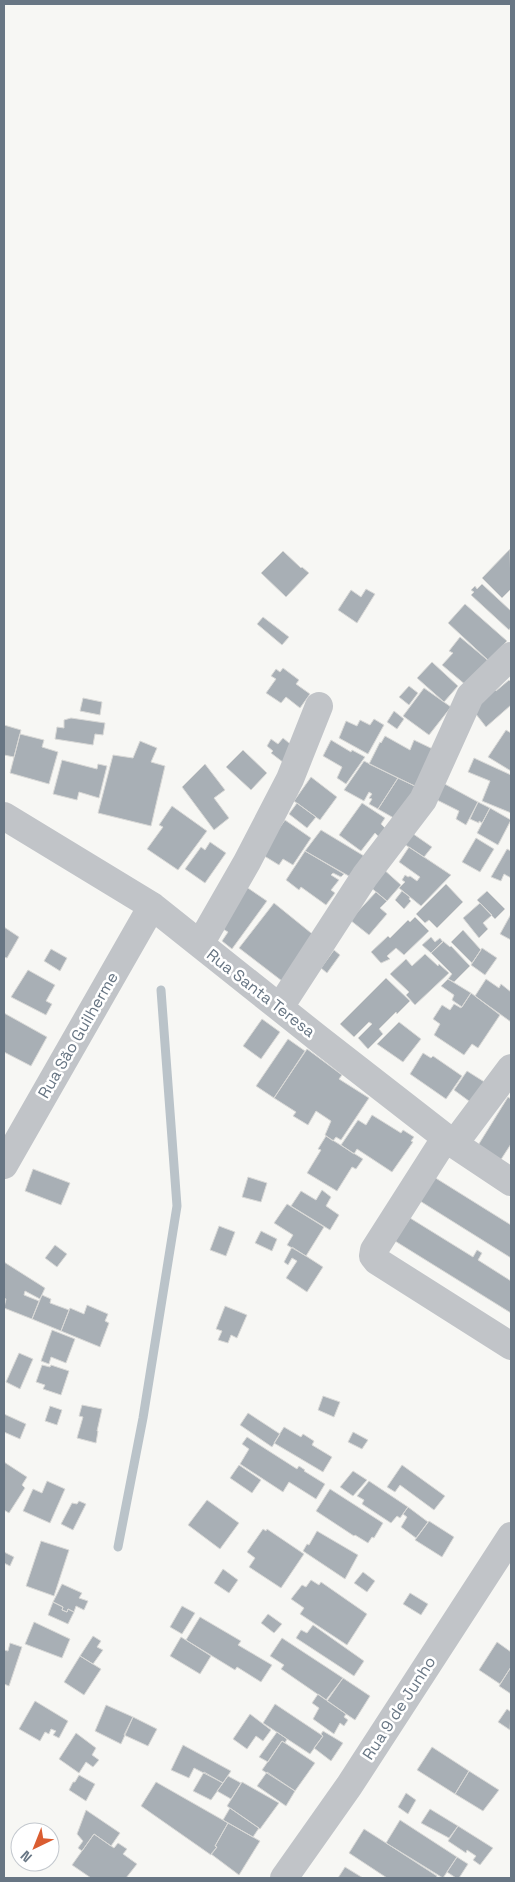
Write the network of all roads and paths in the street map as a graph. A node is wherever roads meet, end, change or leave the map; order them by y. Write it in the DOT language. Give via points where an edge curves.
graph roads {
  1 [pos="511,656"];
  2 [pos="319,706"];
  3 [pos="4,816"];
  4 [pos="152,906"];
  5 [pos="200,944"];
  6 [pos="280,1008"];
  7 [pos="511,1068"];
  8 [pos="450,1140"];
  9 [pos="4,1165"];
  10 [pos="511,1182"];
  11 [pos="511,1346"];
  12 [pos="511,1536"];
  13 [pos="284,1878"];
  1 -- 6 [label="street" via="470,696 423,800 365,876"];
  2 -- 5 [label="street" via="290,779"];
  3 -- 4 [label="street, Rua Santa Teresa"];
  4 -- 5 [label="street, Rua Santa Teresa"];
  4 -- 9 [label="street, Rua São Guilherme"];
  5 -- 6 [label="street, Rua Santa Teresa"];
  6 -- 8 [label="street, Rua Santa Teresa"];
  7 -- 8 [label="street"];
  8 -- 10 [label="street, Rua Santa Teresa"];
  8 -- 11 [label="street" via="373,1256"];
  12 -- 13 [label="street, Rua 9 de Junho" via="349,1786"];
}
